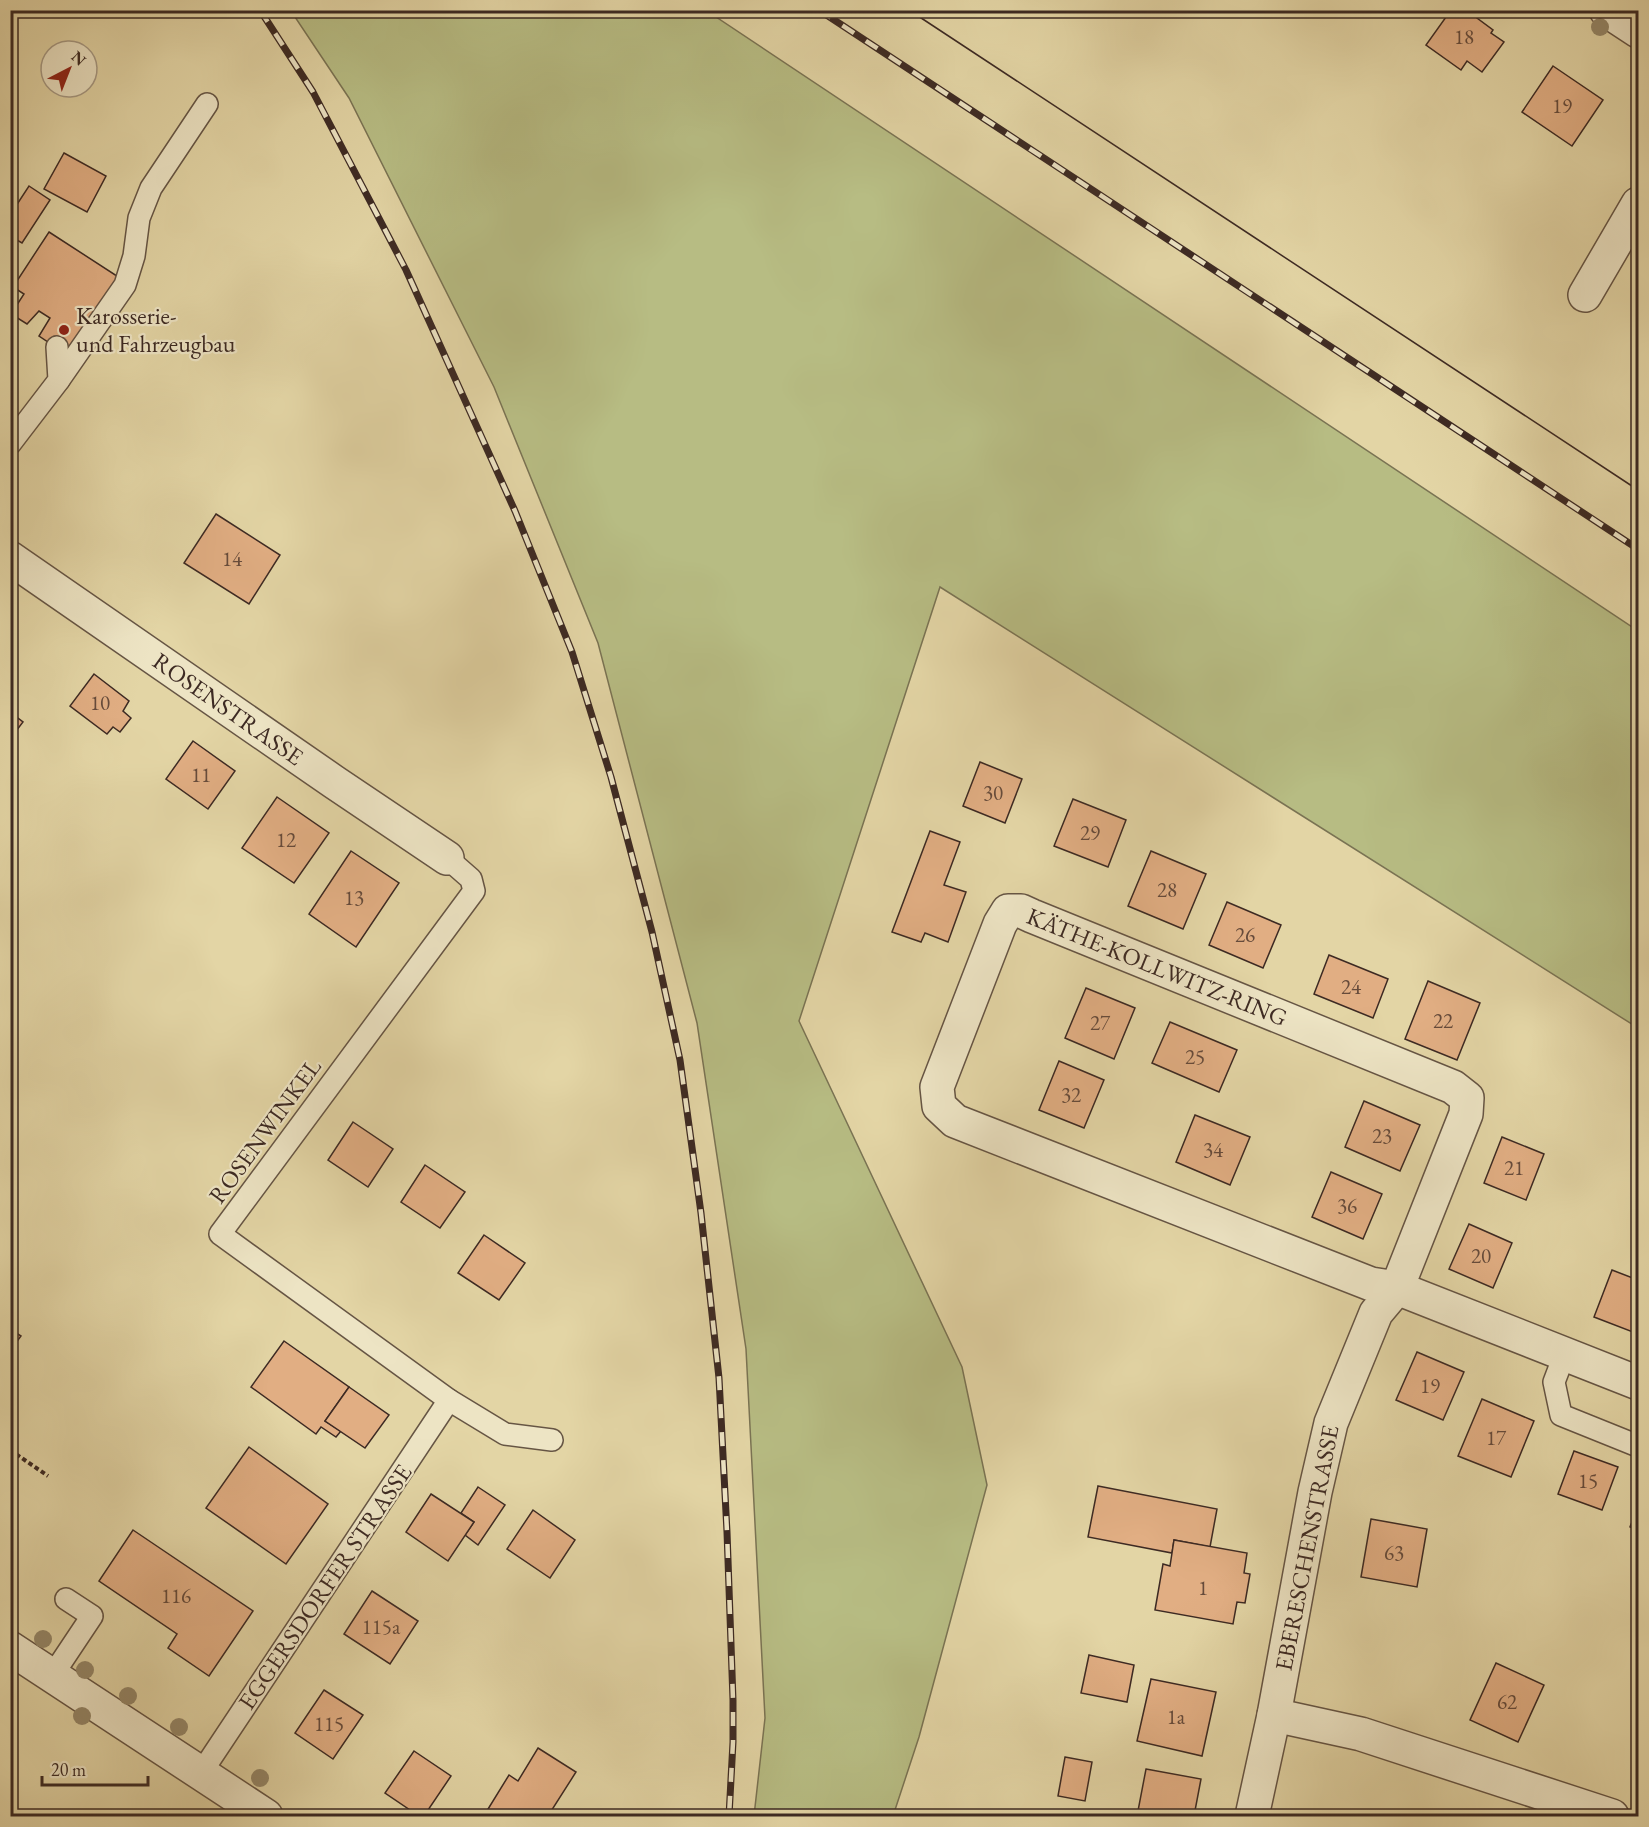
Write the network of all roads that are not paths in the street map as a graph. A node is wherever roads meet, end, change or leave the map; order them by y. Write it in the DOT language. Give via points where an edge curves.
graph roads {
  1 [pos="1606,10"];
  2 [pos="1638,31"];
  3 [pos="207,104"];
  4 [pos="1638,204"];
  5 [pos="1585,295"];
  6 [pos="57,348"];
  7 [pos="59,380"];
  8 [pos="10,444"];
  9 [pos="10,558"];
  10 [pos="447,858"];
  11 [pos="1397,1288"];
  12 [pos="1565,1353"];
  13 [pos="1638,1383"];
  14 [pos="449,1400"];
  15 [pos="552,1440"];
  16 [pos="1638,1446"];
  17 [pos="66,1599"];
  18 [pos="10,1648"];
  19 [pos="52,1676"];
  20 [pos="1274,1715"];
  21 [pos="201,1773"];
  22 [pos="266,1816"];
  23 [pos="1252,1816"];
  24 [pos="1612,1816"];
  1 -- 2 [label="street"];
  3 -- 7 [label="lane" via="151,188 139,218 125,285"];
  4 -- 5 [label="street"];
  6 -- 7 [label="lane"];
  7 -- 8 [label="lane"];
  9 -- 10 [label="street, ROSENSTRASSE"];
  10 -- 14 [label="lane, ROSENWINKEL" via="471,879 474,891 220,1234"];
  11 -- 11 [label="street, KÄTHE-KOLLWITZ-RING" via="1371,1284 955,1121 939,1106 937,1087 1008,911 1021,911 1453,1087 1467,1098 1466,1114"];
  11 -- 12 [label="street, KÄTHE-KOLLWITZ-RING"];
  11 -- 20 [label="street, EBERESCHENSTRASSE" via="1376,1313 1331,1423"];
  12 -- 13 [label="street, KÄTHE-KOLLWITZ-RING"];
  12 -- 16 [label="lane" via="1554,1382 1561,1415"];
  14 -- 15 [label="lane, ROSENWINKEL" via="505,1434"];
  14 -- 21 [label="lane, EGGERSDORFER STRASSE"];
  17 -- 19 [label="lane" via="92,1616"];
  18 -- 19 [label="street"];
  19 -- 21 [label="street"];
  20 -- 23 [label="street, EBERESCHENSTRASSE"];
  20 -- 24 [label="street" via="1361,1734"];
  21 -- 22 [label="street"];
}
